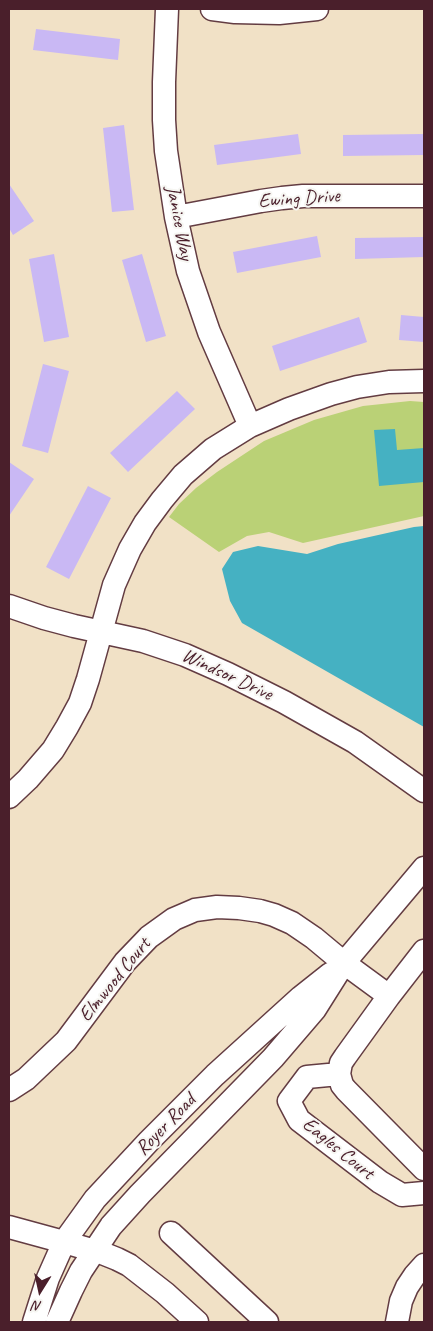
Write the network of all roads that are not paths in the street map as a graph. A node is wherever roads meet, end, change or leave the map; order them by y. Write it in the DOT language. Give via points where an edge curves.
graph roads {
  1 [pos="167,9"];
  2 [pos="212,9"];
  3 [pos="316,9"];
  4 [pos="424,196"];
  5 [pos="176,218"];
  6 [pos="424,381"];
  7 [pos="250,426"];
  8 [pos="9,606"];
  9 [pos="101,632"];
  10 [pos="424,791"];
  11 [pos="9,797"];
  12 [pos="424,868"];
  13 [pos="424,951"];
  14 [pos="344,962"];
  15 [pos="389,996"];
  16 [pos="339,1074"];
  17 [pos="9,1090"];
  18 [pos="424,1170"];
  19 [pos="424,1193"];
  20 [pos="9,1228"];
  21 [pos="171,1233"];
  22 [pos="64,1242"];
  23 [pos="94,1250"];
  24 [pos="424,1265"];
  25 [pos="34,1322"];
  26 [pos="57,1322"];
  27 [pos="197,1322"];
  28 [pos="267,1322"];
  29 [pos="397,1322"];
  1 -- 5 [label="street, Janice Way" via="164,120"];
  2 -- 3 [label="street" via="280,13"];
  4 -- 5 [label="street, Ewing Drive" via="289,197"];
  5 -- 7 [label="street, Janice Way" via="188,271 209,332"];
  6 -- 7 [label="street" via="357,387 289,409"];
  7 -- 9 [label="street" via="213,449 183,475 145,523 114,585"];
  8 -- 9 [label="street, Windsor Drive"];
  9 -- 10 [label="street, Windsor Drive" via="177,652 228,674 355,742"];
  9 -- 11 [label="street" via="80,703 67,727 47,757"];
  12 -- 14 [label="street, Royer Road"];
  13 -- 15 [label="street"];
  14 -- 15 [label="street, Elmwood Court"];
  14 -- 17 [label="street, Elmwood Court" via="292,923 274,915 239,908 195,910 174,919 148,937 125,962 66,1041 26,1079"];
  14 -- 22 [label="street, Royer Road" via="208,1082 95,1199"];
  14 -- 23 [label="street, Royer Road" via="315,1008 273,1058 140,1194"];
  15 -- 16 [label="street" via="341,1063"];
  16 -- 18 [label="street" via="346,1090"];
  16 -- 19 [label="street, Eagles Court" via="307,1077 289,1101 299,1120 402,1195"];
  20 -- 22 [label="street"];
  21 -- 28 [label="street"];
  22 -- 23 [label="street"];
  22 -- 25 [label="street, Royer Road"];
  23 -- 26 [label="street, Royer Road"];
  23 -- 27 [label="street" via="129,1266"];
  24 -- 29 [label="street" via="407,1286"];
}
